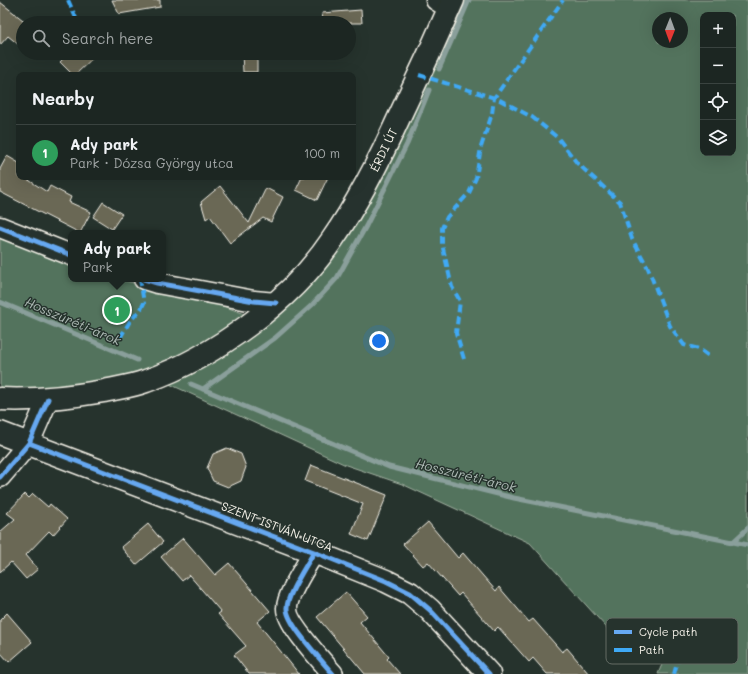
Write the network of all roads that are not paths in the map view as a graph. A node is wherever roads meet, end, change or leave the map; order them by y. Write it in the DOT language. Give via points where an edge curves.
graph roads {
  1 [pos="446,3"];
  2 [pos="0,226"];
  3 [pos="68,254"];
  4 [pos="154,282"];
  5 [pos="276,303"];
  6 [pos="0,399"];
  7 [pos="48,399"];
  8 [pos="0,433"];
  9 [pos="29,443"];
  10 [pos="0,478"];
  11 [pos="314,552"];
  12 [pos="332,674"];
  13 [pos="489,674"];
  1 -- 5 [label="main road, ÉRDI ÚT" via="382,156 358,200 331,242 305,274"];
  2 -- 3 [label="street"];
  4 -- 5 [label="street" via="252,301"];
  5 -- 7 [label="main road, ÉRDI ÚT" via="215,348 146,381 125,387"];
  6 -- 7 [label="main road, ÉRDI ÚT"];
  7 -- 9 [label="street"];
  8 -- 9 [label="main road, SZENT ISTVÁN UTCA"];
  9 -- 10 [label="street"];
  9 -- 11 [label="main road, SZENT ISTVÁN UTCA"];
  11 -- 12 [label="street" via="286,608 292,624"];
  11 -- 13 [label="main road, SZENT ISTVÁN UTCA" via="410,593 430,610"];
}
